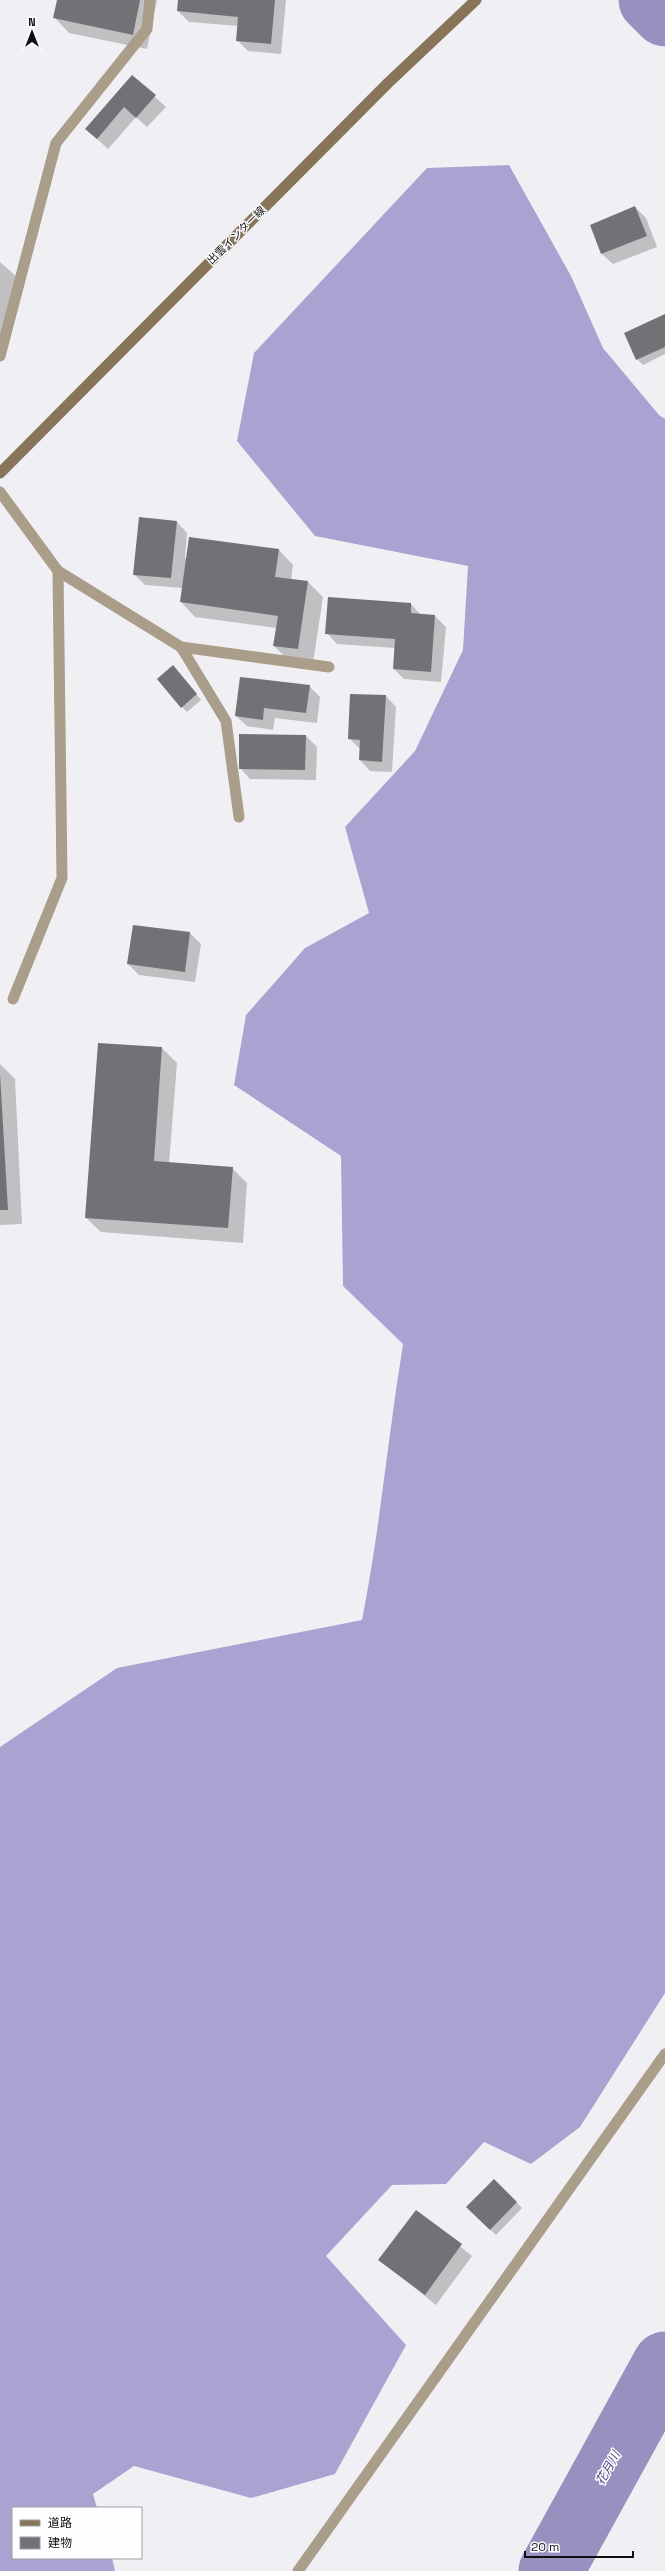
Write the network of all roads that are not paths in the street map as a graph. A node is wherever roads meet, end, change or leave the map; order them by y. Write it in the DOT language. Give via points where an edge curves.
graph roads {
  1 [pos="150,0"];
  2 [pos="476,0"];
  3 [pos="0,356"];
  4 [pos="0,473"];
  5 [pos="0,492"];
  6 [pos="58,571"];
  7 [pos="181,647"];
  8 [pos="329,667"];
  9 [pos="239,817"];
  10 [pos="13,998"];
  11 [pos="665,2054"];
  12 [pos="298,2571"];
  1 -- 3 [label="street" via="147,29 56,144"];
  2 -- 4 [label="main road, 出雲インター線" via="388,83"];
  5 -- 6 [label="street"];
  6 -- 7 [label="street"];
  6 -- 10 [label="street" via="62,878"];
  7 -- 8 [label="street"];
  7 -- 9 [label="street" via="226,721"];
  11 -- 12 [label="street"];
}
